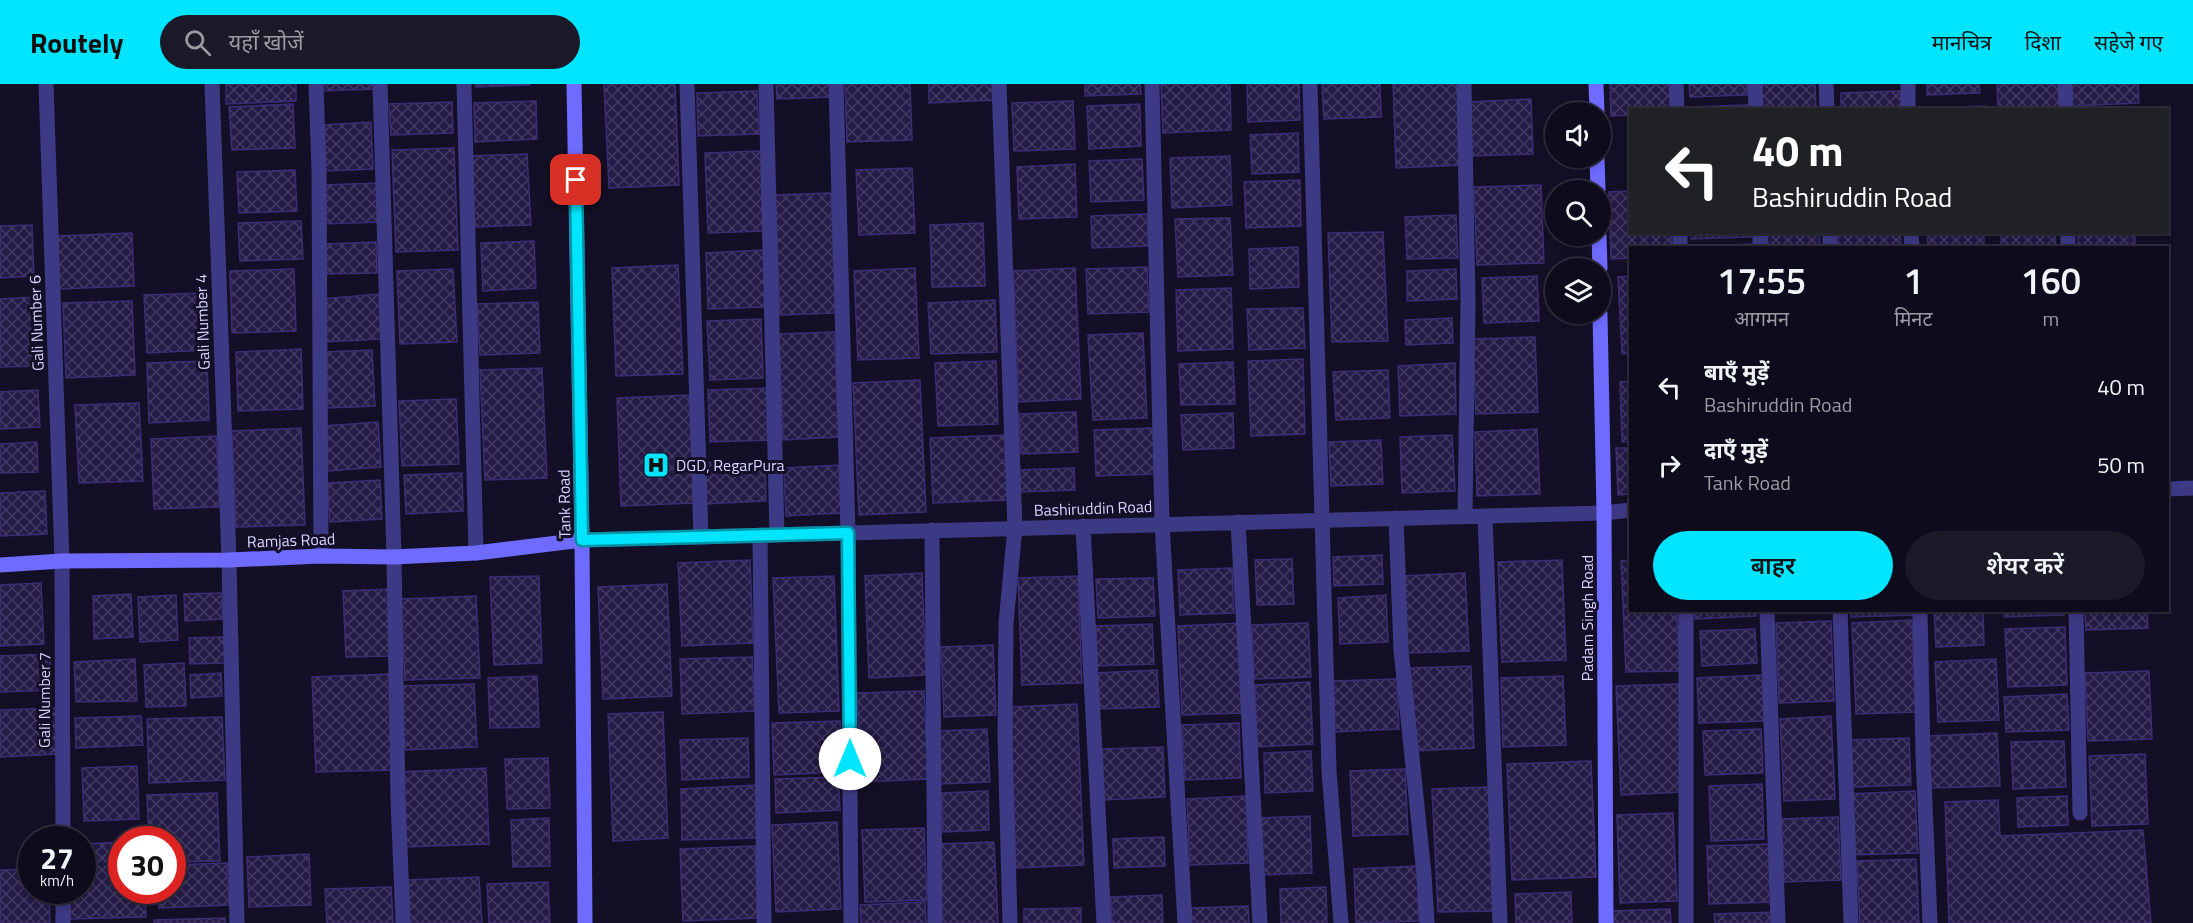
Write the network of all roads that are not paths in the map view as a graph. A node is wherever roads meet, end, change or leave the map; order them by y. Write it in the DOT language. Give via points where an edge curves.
graph roads {
  1 [pos="46,84"];
  2 [pos="212,84"];
  3 [pos="316,84"];
  4 [pos="380,84"];
  5 [pos="464,84"];
  6 [pos="574,84"];
  7 [pos="687,84"];
  8 [pos="766,84"];
  9 [pos="836,84"];
  10 [pos="999,84"];
  11 [pos="1152,84"];
  12 [pos="1310,84"];
  13 [pos="1464,84"];
  14 [pos="1596,84"];
  15 [pos="1676,84"];
  16 [pos="1755,84"];
  17 [pos="1827,84"];
  18 [pos="1908,84"];
  19 [pos="2065,84"];
  20 [pos="1597,102"];
  21 [pos="1677,108"];
  22 [pos="1756,108"];
  23 [pos="1827,108"];
  24 [pos="1908,108"];
  25 [pos="2066,108"];
  26 [pos="1600,324"];
  27 [pos="2193,488"];
  28 [pos="2169,489"];
  29 [pos="1629,510"];
  30 [pos="1604,513"];
  31 [pos="1465,516"];
  32 [pos="1485,516"];
  33 [pos="1396,518"];
  34 [pos="1321,520"];
  35 [pos="1238,522"];
  36 [pos="1162,524"];
  37 [pos="1083,526"];
  38 [pos="1015,528"];
  39 [pos="932,530"];
  40 [pos="848,533"];
  41 [pos="760,535"];
  42 [pos="777,535"];
  43 [pos="701,537"];
  44 [pos="582,540"];
  45 [pos="476,553"];
  46 [pos="321,556"];
  47 [pos="394,557"];
  48 [pos="229,560"];
  49 [pos="62,561"];
  50 [pos="0,565"];
  51 [pos="1686,612"];
  52 [pos="1767,612"];
  53 [pos="1840,612"];
  54 [pos="1920,612"];
  55 [pos="2076,612"];
  56 [pos="2080,813"];
  57 [pos="63,826"];
  58 [pos="63,904"];
  59 [pos="63,923"];
  60 [pos="237,923"];
  61 [pos="403,923"];
  62 [pos="585,923"];
  63 [pos="764,923"];
  64 [pos="851,923"];
  65 [pos="935,923"];
  66 [pos="1010,923"];
  67 [pos="1104,923"];
  68 [pos="1185,923"];
  69 [pos="1260,923"];
  70 [pos="1341,923"];
  71 [pos="1427,923"];
  72 [pos="1500,923"];
  73 [pos="1606,923"];
  74 [pos="1686,923"];
  75 [pos="1778,923"];
  76 [pos="1851,923"];
  77 [pos="1930,923"];
  1 -- 49 [label="street, Gali Number 6"];
  2 -- 48 [label="street, Gali Number 4"];
  3 -- 46 [label="street"];
  4 -- 47 [label="street"];
  5 -- 45 [label="street"];
  6 -- 44 [label="street, Tank Road"];
  7 -- 43 [label="street"];
  8 -- 42 [label="street"];
  9 -- 40 [label="street"];
  10 -- 38 [label="street"];
  11 -- 36 [label="street"];
  12 -- 34 [label="street"];
  13 -- 31 [label="street" via="1468,301"];
  14 -- 20 [label="street"];
  15 -- 21 [label="street"];
  16 -- 22 [label="street"];
  17 -- 23 [label="street"];
  18 -- 24 [label="street"];
  19 -- 25 [label="street"];
  26 -- 30 [label="street, Padam Singh Road"];
  27 -- 28 [label="street"];
  29 -- 30 [label="street, Bashiruddin Road"];
  30 -- 32 [label="street, Bashiruddin Road"];
  30 -- 73 [label="street, Padam Singh Road"];
  31 -- 32 [label="street, Bashiruddin Road"];
  31 -- 33 [label="street, Bashiruddin Road"];
  32 -- 72 [label="street"];
  33 -- 34 [label="street, Bashiruddin Road"];
  33 -- 71 [label="street" via="1401,650"];
  34 -- 35 [label="street, Bashiruddin Road"];
  34 -- 70 [label="street" via="1329,771"];
  35 -- 36 [label="street, Bashiruddin Road"];
  35 -- 69 [label="street"];
  36 -- 37 [label="street, Bashiruddin Road"];
  36 -- 68 [label="street"];
  37 -- 38 [label="street, Bashiruddin Road"];
  37 -- 67 [label="street"];
  38 -- 39 [label="street, Bashiruddin Road"];
  38 -- 66 [label="street" via="1006,623"];
  39 -- 40 [label="street, Bashiruddin Road"];
  39 -- 65 [label="street"];
  40 -- 42 [label="street, Bashiruddin Road"];
  40 -- 64 [label="street"];
  41 -- 42 [label="street, Bashiruddin Road"];
  41 -- 43 [label="street, Bashiruddin Road"];
  41 -- 63 [label="street"];
  43 -- 44 [label="street, Bashiruddin Road"];
  44 -- 45 [label="street, Ramjas Road"];
  44 -- 62 [label="street, Tank Road"];
  45 -- 47 [label="street, Ramjas Road"];
  46 -- 47 [label="street, Ramjas Road"];
  46 -- 48 [label="street, Ramjas Road"];
  47 -- 61 [label="street"];
  48 -- 49 [label="street, Ramjas Road"];
  48 -- 60 [label="street, Gali Number 4"];
  49 -- 50 [label="street, Ramjas Road"];
  49 -- 57 [label="street, Gali Number 7"];
  51 -- 74 [label="street"];
  52 -- 75 [label="street"];
  53 -- 76 [label="street"];
  54 -- 77 [label="street"];
  55 -- 56 [label="street"];
  58 -- 59 [label="street"];
}
